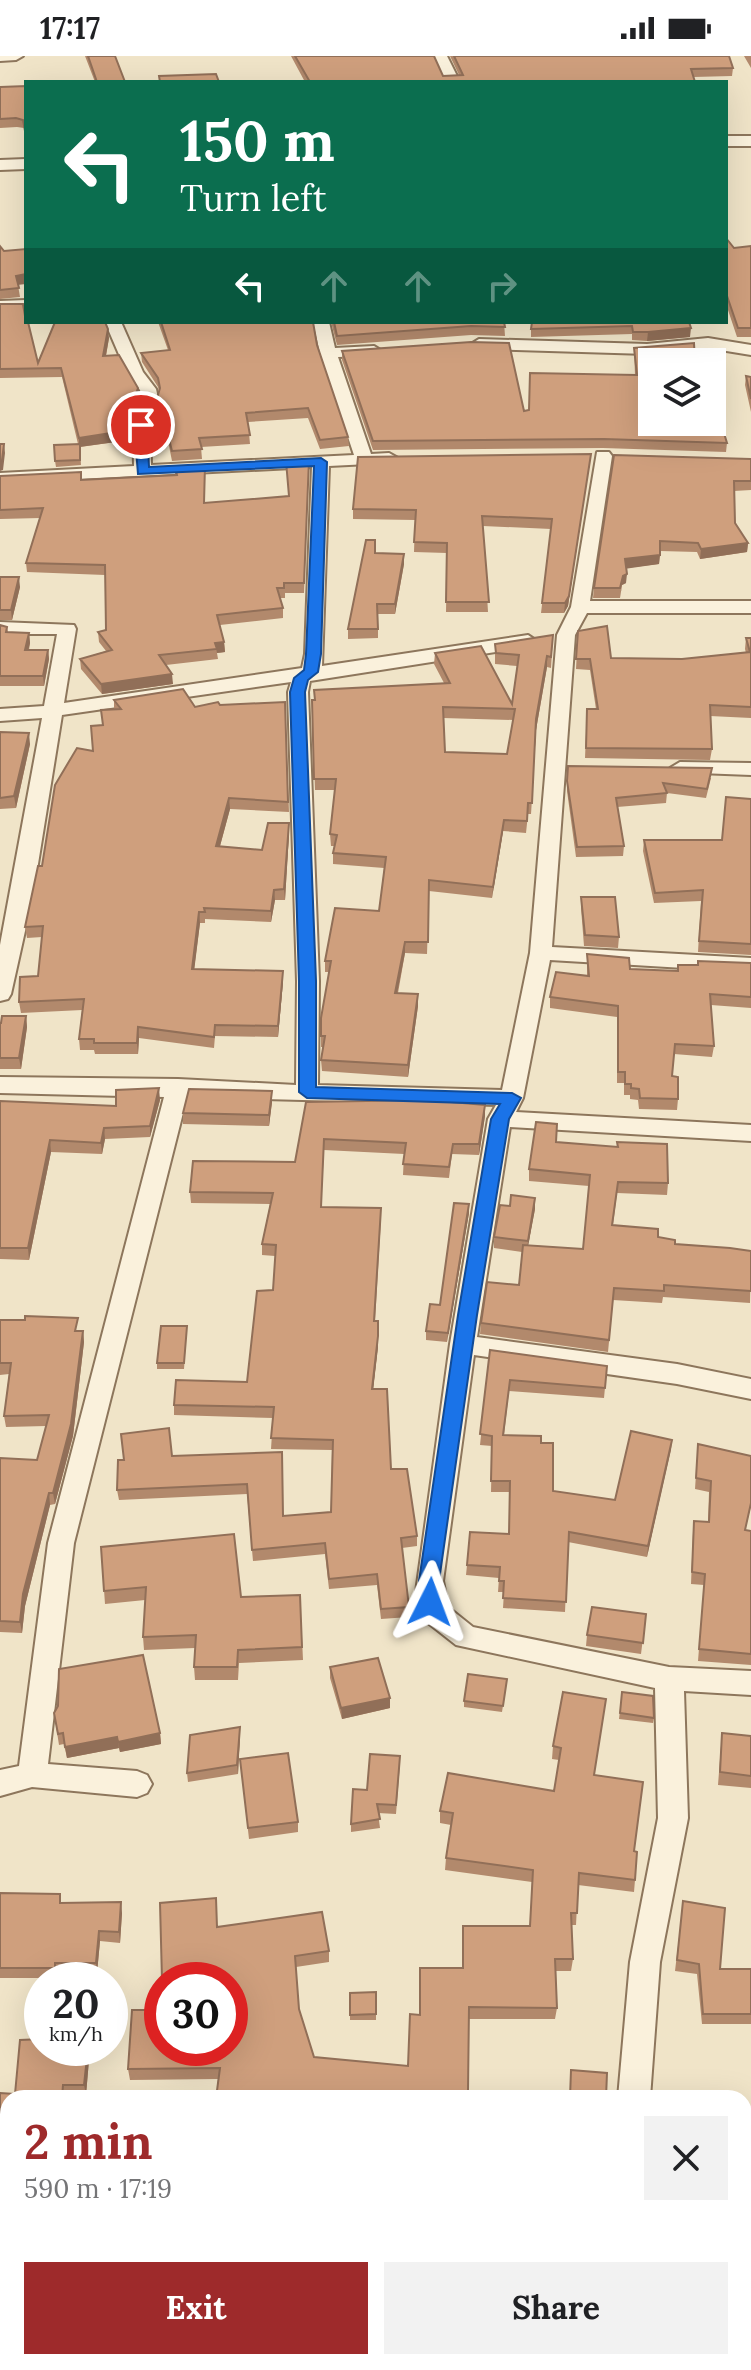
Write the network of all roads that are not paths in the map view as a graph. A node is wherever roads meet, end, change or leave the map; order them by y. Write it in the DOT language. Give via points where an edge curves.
graph roads {
  1 [pos="16,56"];
  2 [pos="440,56"];
  3 [pos="0,57"];
  4 [pos="452,80"];
  5 [pos="728,141"];
  6 [pos="751,141"];
  7 [pos="0,166"];
  8 [pos="24,166"];
  9 [pos="24,305"];
  10 [pos="0,306"];
  11 [pos="114,324"];
  12 [pos="321,324"];
  13 [pos="703,324"];
  14 [pos="465,340"];
  15 [pos="708,343"];
  16 [pos="397,349"];
  17 [pos="751,350"];
  18 [pos="328,353"];
  19 [pos="603,456"];
  20 [pos="364,458"];
  21 [pos="412,458"];
  22 [pos="321,462"];
  23 [pos="143,471"];
  24 [pos="0,478"];
  25 [pos="580,607"];
  26 [pos="751,607"];
  27 [pos="0,628"];
  28 [pos="566,635"];
  29 [pos="311,672"];
  30 [pos="52,711"];
  31 [pos="0,715"];
  32 [pos="662,768"];
  33 [pos="751,769"];
  34 [pos="541,953"];
  35 [pos="751,965"];
  36 [pos="0,994"];
  37 [pos="0,1085"];
  38 [pos="178,1087"];
  39 [pos="307,1092"];
  40 [pos="506,1109"];
  41 [pos="751,1133"];
  42 [pos="463,1344"];
  43 [pos="751,1389"];
  44 [pos="669,1679"];
  45 [pos="751,1683"];
  46 [pos="32,1775"];
  47 [pos="0,1783"];
  48 [pos="137,1784"];
  49 [pos="635,2090"];
  1 -- 3 [label="street"];
  2 -- 4 [label="street"];
  5 -- 6 [label="street"];
  7 -- 8 [label="street"];
  9 -- 10 [label="street"];
  11 -- 23 [label="street" via="150,398 141,425"];
  12 -- 18 [label="street"];
  13 -- 15 [label="street"];
  14 -- 15 [label="street" via="647,349"];
  15 -- 17 [label="street"];
  16 -- 18 [label="street"];
  18 -- 20 [label="street"];
  19 -- 25 [label="street"];
  20 -- 21 [label="street"];
  20 -- 22 [label="street"];
  22 -- 23 [label="street"];
  22 -- 29 [label="street"];
  23 -- 24 [label="street"];
  25 -- 26 [label="street"];
  25 -- 28 [label="street"];
  27 -- 30 [label="street" via="67,629"];
  28 -- 29 [label="street"];
  28 -- 34 [label="street" via="565,767"];
  29 -- 30 [label="street"];
  29 -- 39 [label="street" via="301,678 298,692"];
  30 -- 31 [label="street"];
  30 -- 36 [label="street"];
  32 -- 33 [label="street"];
  34 -- 35 [label="street"];
  34 -- 40 [label="street"];
  37 -- 38 [label="street"];
  38 -- 39 [label="street"];
  38 -- 46 [label="street" via="61,1543"];
  39 -- 40 [label="street"];
  40 -- 41 [label="street"];
  40 -- 42 [label="street"];
  42 -- 43 [label="street"];
  42 -- 44 [label="street" via="429,1581 430,1602 439,1618 466,1637"];
  44 -- 45 [label="street"];
  44 -- 49 [label="street" via="673,1818 645,1962"];
  46 -- 47 [label="street"];
  46 -- 48 [label="street"];
}
